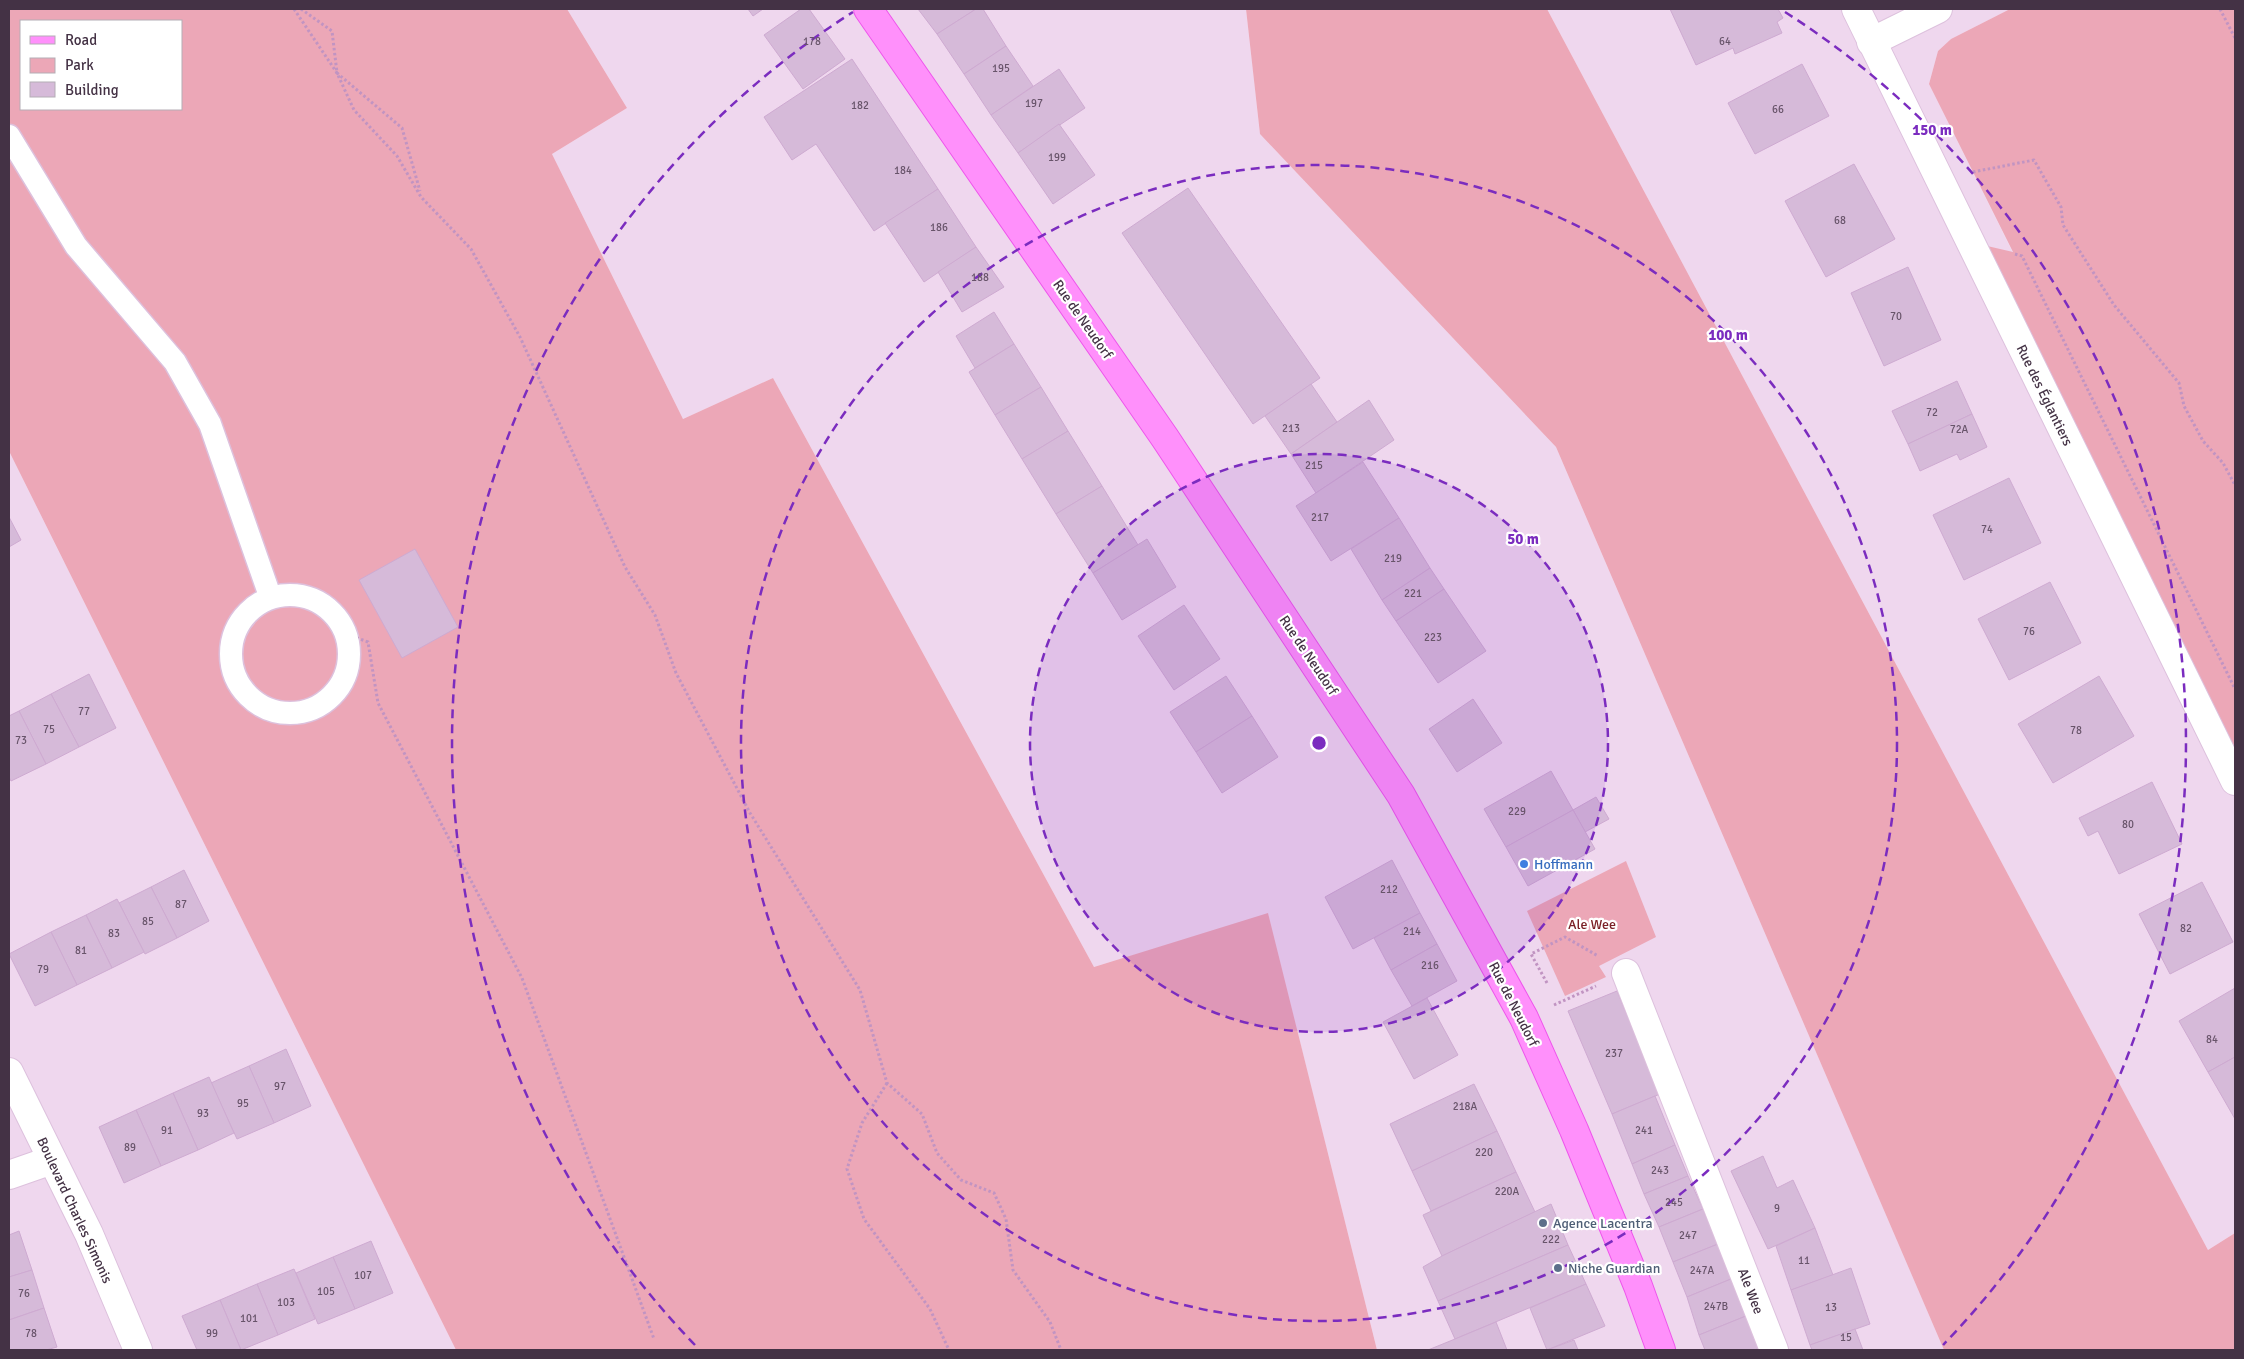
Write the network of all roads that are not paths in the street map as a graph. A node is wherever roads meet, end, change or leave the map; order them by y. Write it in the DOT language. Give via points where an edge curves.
graph roads {
  1 [pos="868,9"];
  2 [pos="1856,9"];
  3 [pos="1938,9"];
  4 [pos="1871,42"];
  5 [pos="9,136"];
  6 [pos="270,596"];
  7 [pos="2235,782"];
  8 [pos="1626,973"];
  9 [pos="9,1072"];
  10 [pos="52,1160"];
  11 [pos="9,1175"];
  12 [pos="138,1350"];
  13 [pos="1661,1350"];
  14 [pos="1774,1350"];
  1 -- 13 [label="main road, Rue de Neudorf" via="1165,438 1401,795 1524,1018 1574,1130"];
  2 -- 4 [label="street, Rue des Églantiers"];
  3 -- 4 [label="street"];
  4 -- 7 [label="street, Rue des Églantiers"];
  5 -- 6 [label="lane" via="76,246 175,362 210,424"];
  6 -- 6 [label="lane" via="244,614 230,642 232,673 250,699 278,713 309,711 335,694 349,665 347,634 330,608 301,594"];
  8 -- 14 [label="street, Ale Wee"];
  9 -- 10 [label="street, Boulevard Charles Simonis"];
  10 -- 11 [label="street"];
  10 -- 12 [label="street, Boulevard Charles Simonis" via="89,1234"];
}
